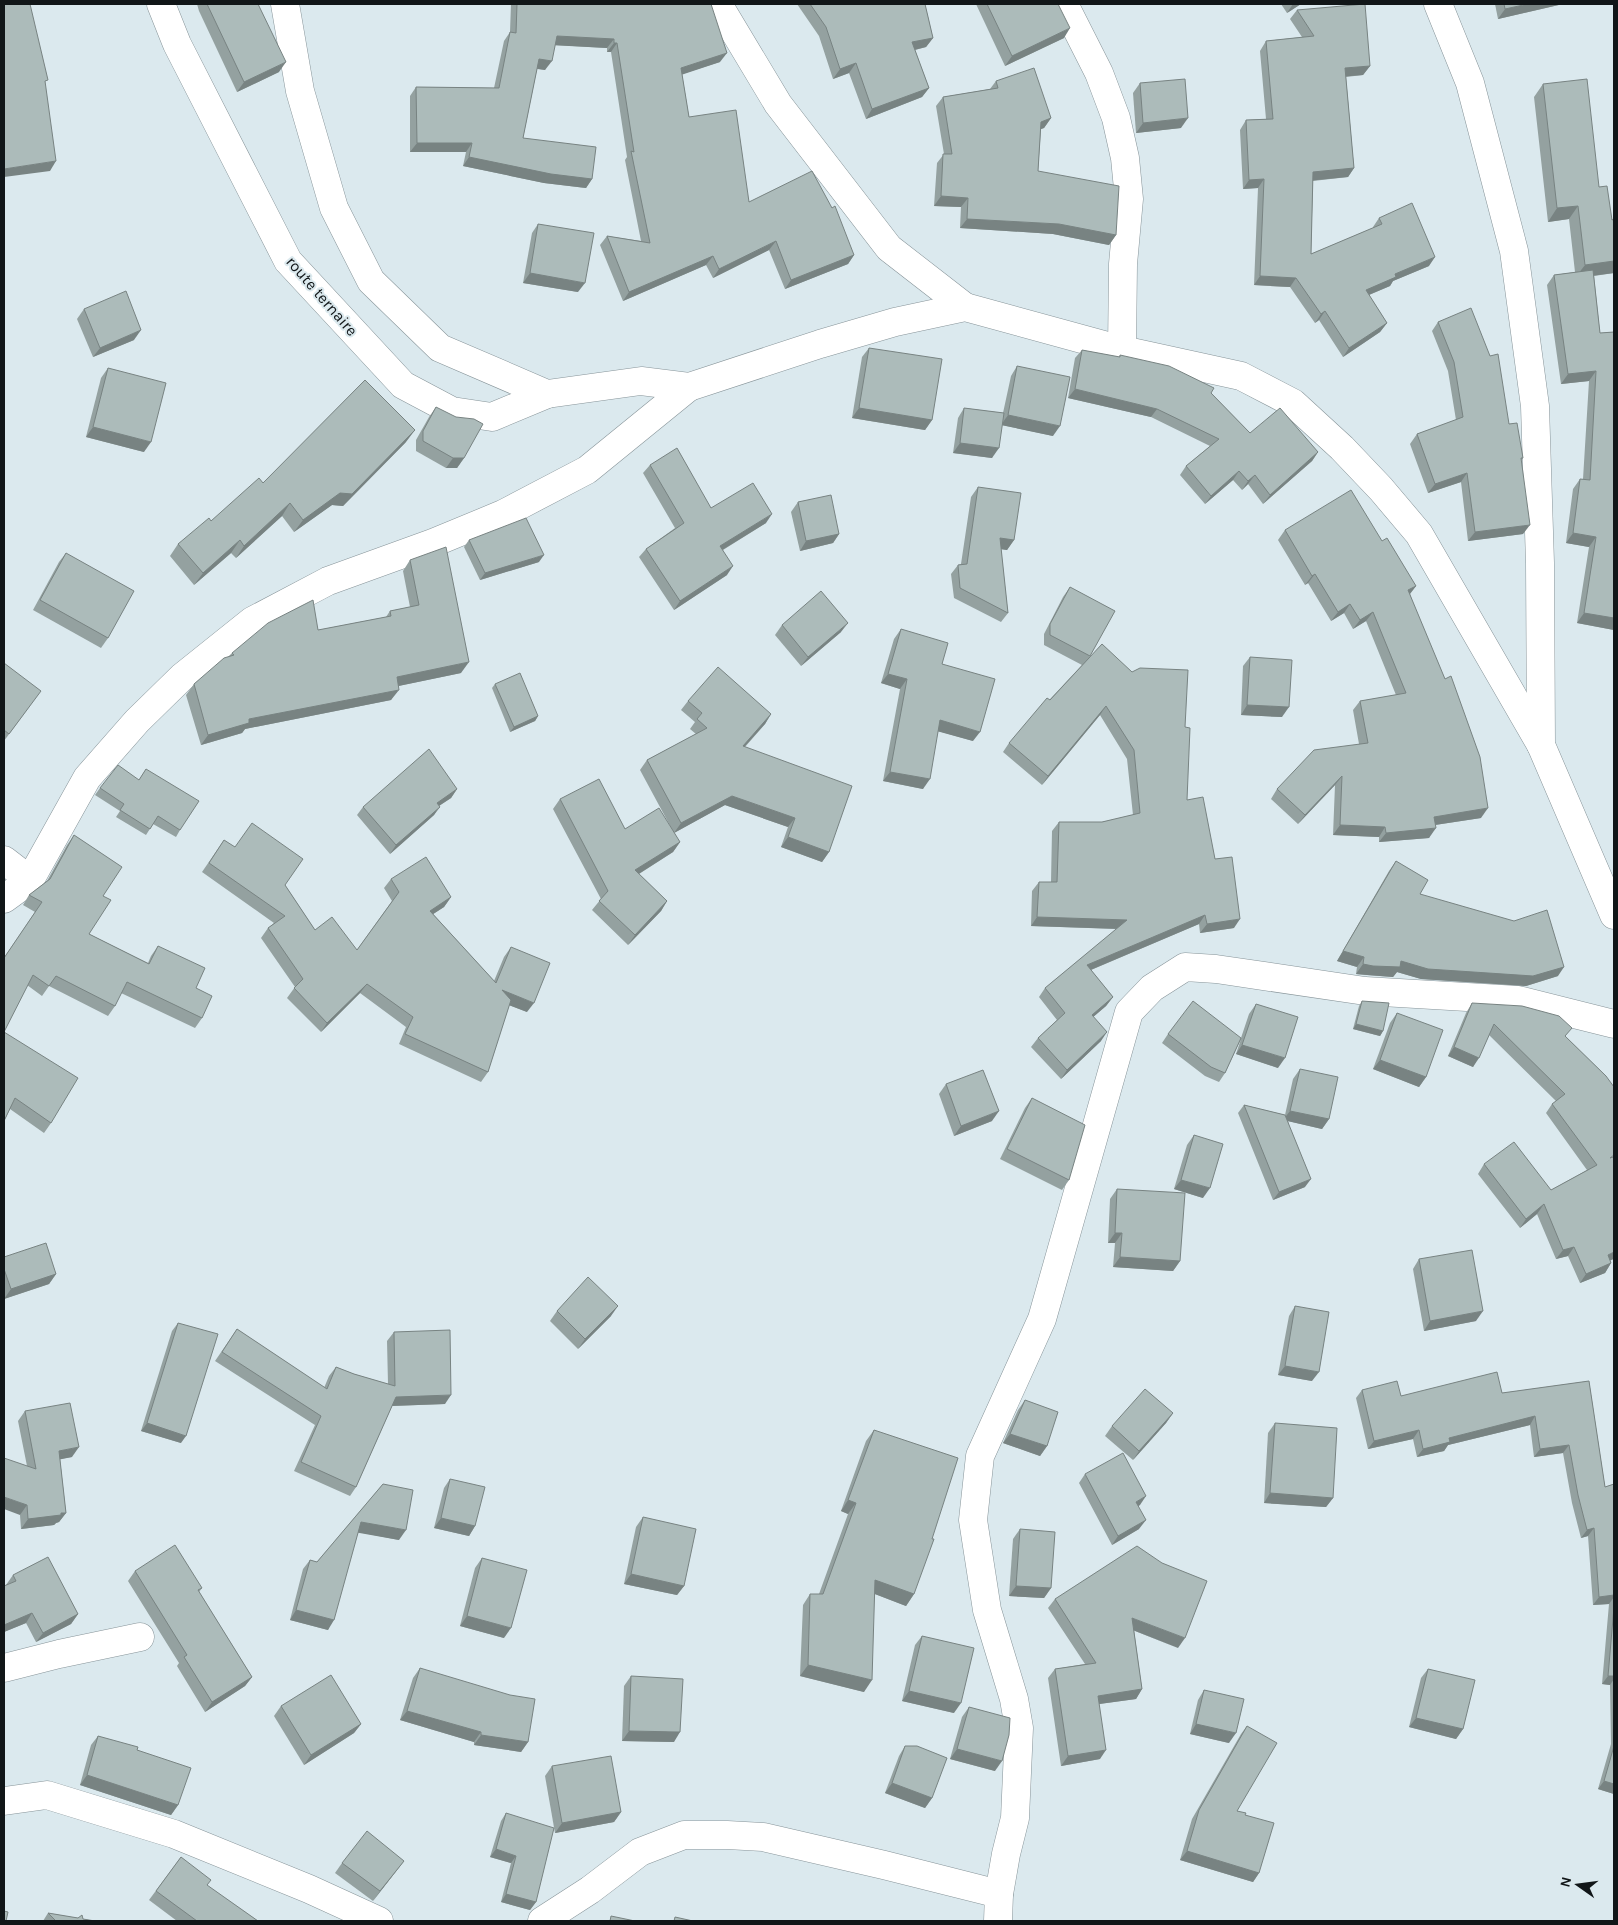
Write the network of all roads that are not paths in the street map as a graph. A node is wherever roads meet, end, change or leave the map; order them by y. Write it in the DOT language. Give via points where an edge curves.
graph roads {
  1 [pos="162,4"];
  2 [pos="286,4"];
  3 [pos="718,4"];
  4 [pos="1064,4"];
  5 [pos="1438,4"];
  6 [pos="965,307"];
  7 [pos="1122,350"];
  8 [pos="689,388"];
  9 [pos="547,394"];
  10 [pos="1541,745"];
  11 [pos="4,860"];
  12 [pos="30,880"];
  13 [pos="4,899"];
  14 [pos="1614,916"];
  15 [pos="1614,1024"];
  16 [pos="140,1637"];
  17 [pos="4,1668"];
  18 [pos="4,1800"];
  19 [pos="999,1894"];
  20 [pos="379,1921"];
  21 [pos="542,1921"];
  22 [pos="998,1921"];
  1 -- 9 [label="street, route ternaire" via="177,44 288,261 403,385 452,411 492,417"];
  2 -- 9 [label="street" via="300,91 334,208 371,281 440,348"];
  3 -- 6 [label="street" via="778,104 888,248"];
  4 -- 7 [label="street" via="1099,73 1116,118 1125,158 1128,199"];
  5 -- 10 [label="street" via="1470,82 1516,261 1535,406"];
  6 -- 7 [label="street"];
  6 -- 8 [label="street" via="838,338"];
  7 -- 10 [label="street" via="1241,376 1293,403 1342,448 1419,534"];
  8 -- 9 [label="street, route ternaire" via="641,381"];
  8 -- 12 [label="street" via="587,470 503,514 328,581 252,620 182,677 137,721 87,778"];
  10 -- 14 [label="street"];
  11 -- 12 [label="street"];
  12 -- 13 [label="street"];
  15 -- 19 [label="street" via="1518,1000 1365,990 1185,967 1152,988 1129,1012 1042,1319 980,1456 973,1520 988,1610 1020,1728 1014,1818"];
  16 -- 17 [label="street"];
  18 -- 20 [label="street" via="47,1796 174,1834"];
  19 -- 21 [label="street" via="763,1837 684,1835 640,1852"];
  19 -- 22 [label="street"];
}
